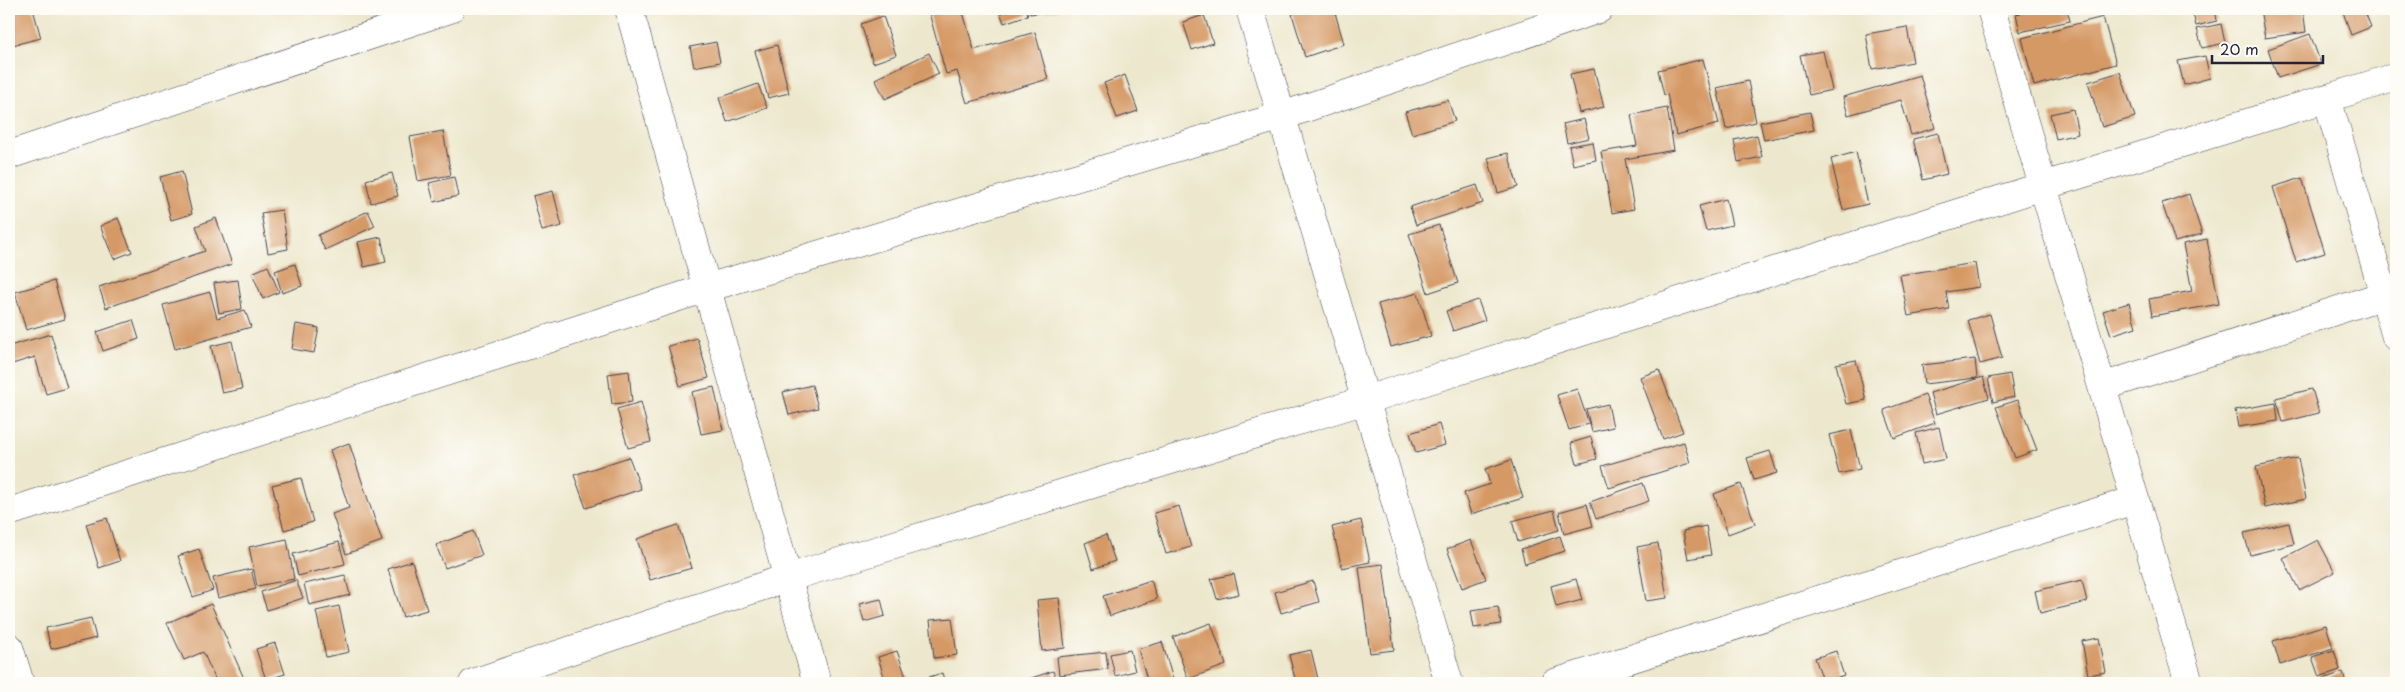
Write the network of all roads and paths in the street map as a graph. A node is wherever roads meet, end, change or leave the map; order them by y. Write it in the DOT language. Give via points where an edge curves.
graph roads {
  1 [pos="450,9"];
  2 [pos="629,9"];
  3 [pos="1250,9"];
  4 [pos="1599,9"];
  5 [pos="1991,9"];
  6 [pos="2396,76"];
  7 [pos="2327,98"];
  8 [pos="1282,116"];
  9 [pos="9,156"];
  10 [pos="2043,186"];
  11 [pos="707,288"];
  12 [pos="2384,295"];
  13 [pos="2396,337"];
  14 [pos="2102,387"];
  15 [pos="1366,400"];
  16 [pos="2135,500"];
  17 [pos="9,512"];
  18 [pos="788,578"];
  19 [pos="9,647"];
  20 [pos="20,683"];
  21 [pos="473,683"];
  22 [pos="817,683"];
  23 [pos="1450,683"];
  24 [pos="1554,683"];
  25 [pos="2189,683"];
  1 -- 9 [label="street"];
  2 -- 11 [label="street"];
  3 -- 8 [label="street"];
  4 -- 8 [label="street"];
  5 -- 10 [label="street"];
  6 -- 7 [label="street"];
  7 -- 10 [label="street"];
  7 -- 12 [label="street"];
  8 -- 11 [label="street"];
  8 -- 15 [label="street"];
  10 -- 14 [label="street"];
  10 -- 15 [label="street"];
  11 -- 17 [label="street"];
  11 -- 18 [label="street"];
  12 -- 13 [label="street"];
  12 -- 14 [label="street"];
  14 -- 16 [label="street"];
  15 -- 18 [label="street"];
  15 -- 23 [label="street"];
  16 -- 24 [label="street"];
  16 -- 25 [label="street"];
  18 -- 21 [label="street"];
  18 -- 22 [label="street"];
  19 -- 20 [label="street"];
}
